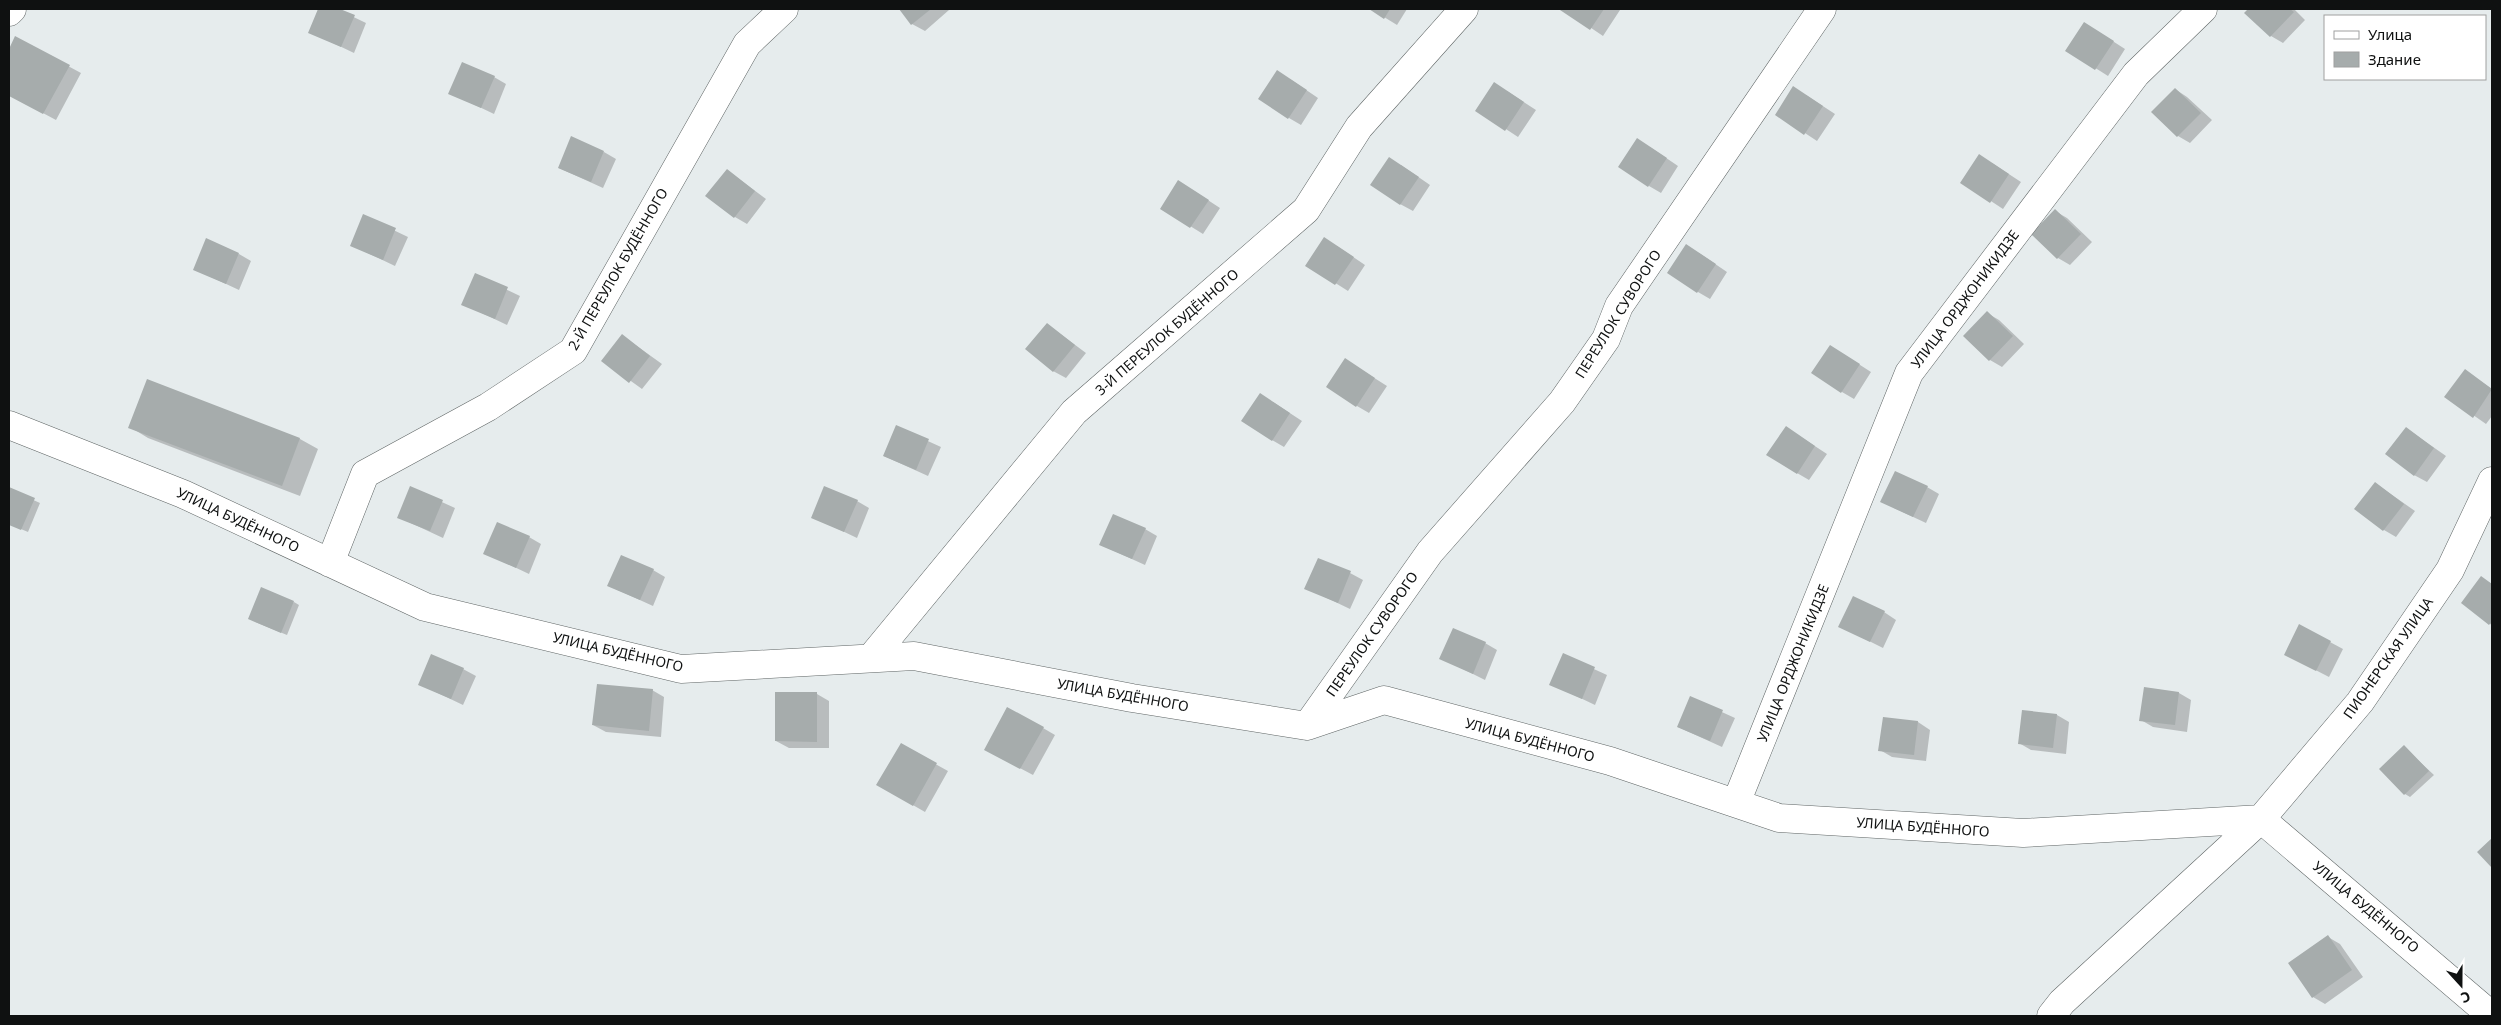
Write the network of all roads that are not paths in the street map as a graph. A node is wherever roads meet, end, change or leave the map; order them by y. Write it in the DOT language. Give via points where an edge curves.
graph roads {
  1 [pos="12,9"];
  2 [pos="784,9"];
  3 [pos="1464,9"];
  4 [pos="1822,9"];
  5 [pos="2203,9"];
  6 [pos="9,12"];
  7 [pos="9,425"];
  8 [pos="2492,481"];
  9 [pos="330,562"];
  10 [pos="871,658"];
  11 [pos="1307,726"];
  12 [pos="1736,803"];
  13 [pos="2260,819"];
  14 [pos="2052,1016"];
  15 [pos="2492,1016"];
  1 -- 6 [label="street"];
  2 -- 9 [label="street, 2-Й ПЕРЕУЛОК БУДЁННОГО" via="747,44 572,351 488,407 365,474"];
  3 -- 10 [label="street, 3-Й ПЕРЕУЛОК БУДЁННОГО" via="1359,127 1306,210 1074,412"];
  4 -- 11 [label="street, ПЕРЕУЛОК СУВОРОГО" via="1619,306 1606,339 1562,402 1430,552"];
  5 -- 12 [label="street, УЛИЦА ОРДЖОНИКИДЗЕ" via="2136,74 1909,373"];
  7 -- 9 [label="street, УЛИЦА БУДЁННОГО" via="183,494"];
  8 -- 13 [label="street, ПИОНЕРСКАЯ УЛИЦА" via="2450,570 2365,694"];
  9 -- 10 [label="street, УЛИЦА БУДЁННОГО" via="426,607 680,669"];
  10 -- 11 [label="street, УЛИЦА БУДЁННОГО" via="914,656 1132,698"];
  11 -- 12 [label="street, УЛИЦА БУДЁННОГО" via="1384,700 1610,761"];
  12 -- 13 [label="street, УЛИЦА БУДЁННОГО" via="1779,818 2023,833"];
  13 -- 14 [label="street" via="2062,1002"];
  13 -- 15 [label="street, УЛИЦА БУДЁННОГО"];
}
